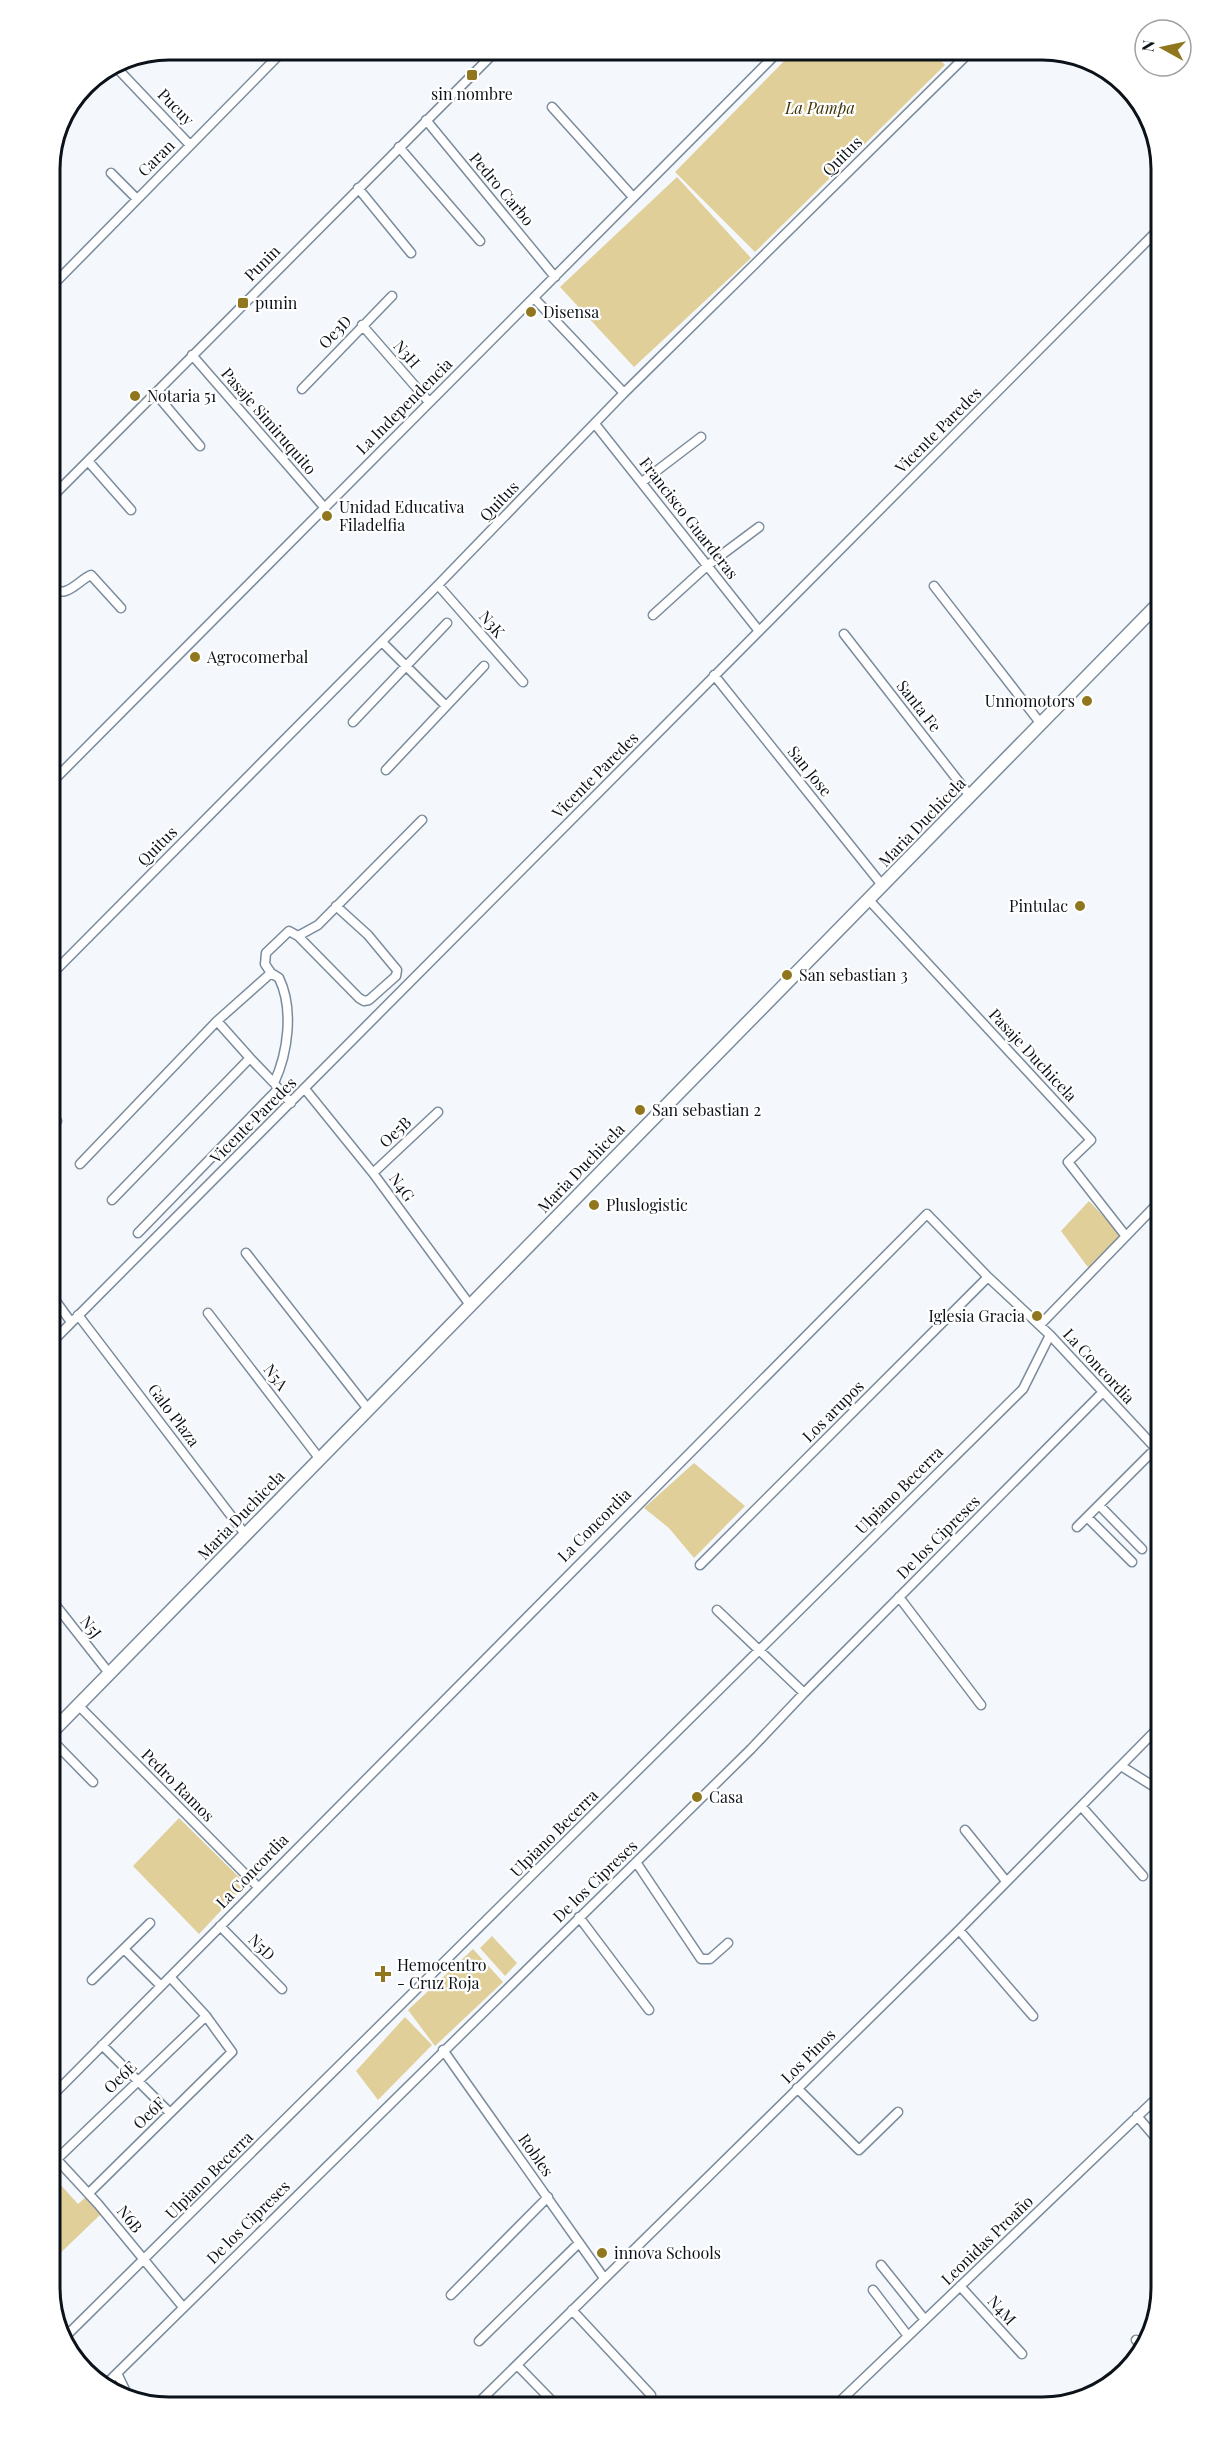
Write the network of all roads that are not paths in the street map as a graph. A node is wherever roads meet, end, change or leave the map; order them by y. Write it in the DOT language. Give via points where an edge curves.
graph roads {
  1 [pos="274,60"];
  2 [pos="487,60"];
  3 [pos="770,60"];
  4 [pos="962,60"];
  5 [pos="120,71"];
  6 [pos="552,107"];
  7 [pos="426,120"];
  8 [pos="190,144"];
  9 [pos="399,147"];
  10 [pos="111,173"];
  11 [pos="358,188"];
  12 [pos="633,197"];
  13 [pos="137,199"];
  14 [pos="1151,237"];
  15 [pos="480,241"];
  16 [pos="411,253"];
  17 [pos="555,276"];
  18 [pos="60,278"];
  19 [pos="392,296"];
  20 [pos="534,298"];
  21 [pos="362,326"];
  22 [pos="192,355"];
  23 [pos="302,389"];
  24 [pos="155,393"];
  25 [pos="624,393"];
  26 [pos="429,402"];
  27 [pos="595,424"];
  28 [pos="701,437"];
  29 [pos="200,446"];
  30 [pos="88,461"];
  31 [pos="642,482"];
  32 [pos="60,489"];
  33 [pos="324,507"];
  34 [pos="130,510"];
  35 [pos="759,527"];
  36 [pos="708,565"];
  37 [pos="438,585"];
  38 [pos="934,586"];
  39 [pos="60,590"];
  40 [pos="121,608"];
  41 [pos="1151,611"];
  42 [pos="653,615"];
  43 [pos="447,623"];
  44 [pos="759,630"];
  45 [pos="844,634"];
  46 [pos="382,642"];
  47 [pos="406,666"];
  48 [pos="484,666"];
  49 [pos="714,675"];
  50 [pos="523,682"];
  51 [pos="446,706"];
  52 [pos="353,722"];
  53 [pos="1041,724"];
  54 [pos="386,770"];
  55 [pos="60,774"];
  56 [pos="970,796"];
  57 [pos="422,820"];
  58 [pos="882,885"];
  59 [pos="868,899"];
  60 [pos="336,906"];
  61 [pos="298,936"];
  62 [pos="60,966"];
  63 [pos="271,973"];
  64 [pos="217,1021"];
  65 [pos="250,1058"];
  66 [pos="276,1086"];
  67 [pos="305,1089"];
  68 [pos="291,1103"];
  69 [pos="438,1112"];
  70 [pos="80,1164"];
  71 [pos="373,1173"];
  72 [pos="112,1200"];
  73 [pos="1151,1210"];
  74 [pos="138,1233"];
  75 [pos="1125,1235"];
  76 [pos="246,1253"];
  77 [pos="988,1277"];
  78 [pos="470,1305"];
  79 [pos="60,1307"];
  80 [pos="208,1313"];
  81 [pos="78,1315"];
  82 [pos="71,1322"];
  83 [pos="1040,1325"];
  84 [pos="60,1334"];
  85 [pos="1050,1335"];
  86 [pos="1102,1393"];
  87 [pos="368,1409"];
  88 [pos="1151,1439"];
  89 [pos="1151,1456"];
  90 [pos="319,1458"];
  91 [pos="1099,1505"];
  92 [pos="1087,1517"];
  93 [pos="1077,1527"];
  94 [pos="245,1534"];
  95 [pos="1142,1548"];
  96 [pos="1132,1562"];
  97 [pos="700,1565"];
  98 [pos="899,1597"];
  99 [pos="717,1610"];
  100 [pos="60,1611"];
  101 [pos="760,1650"];
  102 [pos="109,1673"];
  103 [pos="804,1693"];
  104 [pos="78,1705"];
  105 [pos="981,1705"];
  106 [pos="60,1725"];
  107 [pos="1151,1735"];
  108 [pos="60,1747"];
  109 [pos="1121,1766"];
  110 [pos="93,1782"];
  111 [pos="1151,1785"];
  112 [pos="1081,1806"];
  113 [pos="965,1830"];
  114 [pos="636,1862"];
  115 [pos="1143,1876"];
  116 [pos="1006,1881"];
  117 [pos="257,1886"];
  118 [pos="579,1917"];
  119 [pos="150,1923"];
  120 [pos="220,1926"];
  121 [pos="959,1930"];
  122 [pos="728,1943"];
  123 [pos="124,1949"];
  124 [pos="170,1977"];
  125 [pos="92,1980"];
  126 [pos="161,1986"];
  127 [pos="282,1989"];
  128 [pos="649,2010"];
  129 [pos="206,2016"];
  130 [pos="1033,2016"];
  131 [pos="102,2045"];
  132 [pos="443,2050"];
  133 [pos="137,2082"];
  134 [pos="60,2088"];
  135 [pos="797,2088"];
  136 [pos="1151,2103"];
  137 [pos="898,2112"];
  138 [pos="170,2113"];
  139 [pos="1137,2116"];
  140 [pos="1151,2132"];
  141 [pos="60,2156"];
  142 [pos="60,2162"];
  143 [pos="89,2193"];
  144 [pos="548,2197"];
  145 [pos="579,2243"];
  146 [pos="144,2260"];
  147 [pos="881,2265"];
  148 [pos="603,2278"];
  149 [pos="960,2286"];
  150 [pos="873,2290"];
  151 [pos="451,2295"];
  152 [pos="183,2307"];
  153 [pos="572,2310"];
  154 [pos="925,2320"];
  155 [pos="70,2333"];
  156 [pos="908,2336"];
  157 [pos="479,2341"];
  158 [pos="1022,2354"];
  159 [pos="517,2365"];
  160 [pos="117,2373"];
  161 [pos="111,2379"];
  162 [pos="124,2387"];
  163 [pos="651,2395"];
  164 [pos="484,2397"];
  165 [pos="548,2397"];
  166 [pos="845,2397"];
  1 -- 8 [label="street, Caran"];
  2 -- 7 [label="street, Punin"];
  3 -- 12 [label="street, La Independencia"];
  4 -- 25 [label="street, Quitus"];
  5 -- 8 [label="street, Pucuy"];
  6 -- 12 [label="street"];
  7 -- 9 [label="street, Punin"];
  7 -- 17 [label="street, Pedro Carbo"];
  8 -- 13 [label="street, Caran"];
  9 -- 11 [label="street, Punin"];
  9 -- 15 [label="street"];
  10 -- 13 [label="street"];
  11 -- 16 [label="street"];
  11 -- 22 [label="street, Punin"];
  12 -- 17 [label="street, La Independencia"];
  13 -- 18 [label="street, Caran"];
  14 -- 44 [label="street, Vicente Paredes"];
  17 -- 20 [label="street, La Independencia"];
  19 -- 21 [label="street, Oe3D"];
  20 -- 25 [label="street"];
  20 -- 26 [label="street, La Independencia"];
  21 -- 23 [label="street, Oe3D"];
  21 -- 26 [label="street, N3H"];
  22 -- 24 [label="street, Punin"];
  22 -- 33 [label="street, Pasaje Simiruquito"];
  24 -- 29 [label="street"];
  24 -- 30 [label="street, Punin"];
  25 -- 27 [label="street, Quitus"];
  26 -- 33 [label="street, La Independencia"];
  27 -- 31 [label="street, Francisco Guarderas"];
  27 -- 37 [label="street, Quitus"];
  28 -- 31 [label="street"];
  30 -- 32 [label="street, Punin"];
  30 -- 34 [label="street"];
  31 -- 36 [label="street, Francisco Guarderas"];
  33 -- 55 [label="street, La Independencia"];
  35 -- 36 [label="street"];
  36 -- 42 [label="street"];
  36 -- 44 [label="street, Francisco Guarderas"];
  37 -- 46 [label="street, Quitus"];
  37 -- 50 [label="street, N3K"];
  38 -- 53 [label="street"];
  39 -- 40 [label="street" via="67,591 91,575"];
  41 -- 53 [label="main road, Maria Duchicela"];
  43 -- 47 [label="street"];
  44 -- 49 [label="street, Vicente Paredes"];
  45 -- 56 [label="street, Santa Fe"];
  46 -- 47 [label="street"];
  46 -- 62 [label="street, Quitus"];
  47 -- 51 [label="street"];
  47 -- 52 [label="street"];
  48 -- 51 [label="street"];
  49 -- 58 [label="street, San Jose"];
  49 -- 67 [label="street, Vicente Paredes"];
  51 -- 54 [label="street"];
  53 -- 56 [label="main road, Maria Duchicela"];
  56 -- 58 [label="main road, Maria Duchicela"];
  57 -- 60 [label="street"];
  58 -- 59 [label="main road, Maria Duchicela"];
  59 -- 75 [label="street, Pasaje Duchicela" via="1091,1140 1068,1161"];
  59 -- 78 [label="main road, Maria Duchicela"];
  60 -- 61 [label="street" via="318,925"];
  60 -- 61 [label="street" via="368,935 397,970 396,976 369,1000 359,998"];
  61 -- 63 [label="street" via="289,931 266,952 265,964"];
  63 -- 64 [label="street"];
  63 -- 66 [label="street" via="279,978 287,1008 284,1055"];
  64 -- 65 [label="street"];
  64 -- 70 [label="street"];
  65 -- 66 [label="street"];
  65 -- 72 [label="street"];
  66 -- 68 [label="street"];
  66 -- 74 [label="street"];
  67 -- 68 [label="street, Vicente Paredes"];
  67 -- 71 [label="street, N4G"];
  68 -- 81 [label="street, Vicente Paredes"];
  69 -- 71 [label="street, Oe5B"];
  71 -- 78 [label="street, N4G"];
  73 -- 75 [label="street"];
  75 -- 83 [label="street"];
  76 -- 87 [label="street"];
  77 -- 83 [label="street, La Concordia"];
  77 -- 97 [label="street, Los arupos"];
  77 -- 117 [label="street, La Concordia" via="927,1214"];
  78 -- 87 [label="main road, Maria Duchicela"];
  79 -- 82 [label="street"];
  80 -- 90 [label="street, N5A"];
  81 -- 82 [label="street, Vicente Paredes"];
  81 -- 94 [label="street, Galo Plaza"];
  82 -- 84 [label="street, Vicente Paredes"];
  83 -- 85 [label="street, La Concordia"];
  85 -- 86 [label="street, La Concordia"];
  85 -- 101 [label="street, Ulpiano Becerra" via="1023,1389"];
  86 -- 88 [label="street, La Concordia"];
  86 -- 98 [label="street, De los Cipreses"];
  87 -- 90 [label="main road, Maria Duchicela"];
  89 -- 91 [label="street"];
  90 -- 94 [label="main road, Maria Duchicela"];
  91 -- 92 [label="street"];
  91 -- 95 [label="street"];
  92 -- 93 [label="street"];
  92 -- 96 [label="street"];
  94 -- 102 [label="main road, Maria Duchicela"];
  98 -- 103 [label="street, De los Cipreses"];
  98 -- 105 [label="street"];
  99 -- 101 [label="street"];
  100 -- 102 [label="street, N5J"];
  101 -- 103 [label="street"];
  101 -- 146 [label="street, Ulpiano Becerra"];
  102 -- 104 [label="main road, Maria Duchicela"];
  103 -- 114 [label="street, De los Cipreses"];
  104 -- 106 [label="main road, Maria Duchicela"];
  104 -- 117 [label="street, Pedro Ramos"];
  107 -- 109 [label="street, Los Pinos"];
  108 -- 110 [label="street"];
  109 -- 111 [label="street"];
  109 -- 112 [label="street, Los Pinos"];
  112 -- 115 [label="street"];
  112 -- 116 [label="street, Los Pinos"];
  113 -- 116 [label="street"];
  114 -- 118 [label="street, De los Cipreses"];
  114 -- 122 [label="street" via="701,1959 710,1959"];
  116 -- 121 [label="street, Los Pinos"];
  117 -- 120 [label="street, La Concordia"];
  118 -- 128 [label="street"];
  118 -- 132 [label="street, De los Cipreses"];
  119 -- 123 [label="street"];
  120 -- 124 [label="street, La Concordia"];
  120 -- 127 [label="street, N5D"];
  121 -- 130 [label="street"];
  121 -- 135 [label="street, Los Pinos"];
  123 -- 125 [label="street"];
  123 -- 126 [label="street"];
  124 -- 126 [label="street, La Concordia"];
  124 -- 129 [label="street"];
  126 -- 131 [label="street, La Concordia"];
  129 -- 133 [label="street, Oe6E"];
  129 -- 138 [label="street, Oe6F" via="232,2049 231,2054"];
  131 -- 133 [label="street"];
  131 -- 134 [label="street, La Concordia"];
  132 -- 144 [label="street, Robles"];
  132 -- 152 [label="street, De los Cipreses"];
  133 -- 138 [label="street"];
  133 -- 141 [label="street, Oe6E"];
  135 -- 137 [label="street" via="859,2150"];
  135 -- 148 [label="street, Los Pinos"];
  136 -- 139 [label="street, Leonidas Proaño"];
  138 -- 143 [label="street, Oe6F"];
  139 -- 140 [label="street"];
  139 -- 149 [label="street, Leonidas Proaño"];
  142 -- 143 [label="street, N6B"];
  143 -- 146 [label="street, N6B"];
  144 -- 145 [label="street, Robles"];
  144 -- 151 [label="street"];
  145 -- 148 [label="street, Robles"];
  145 -- 157 [label="street"];
  146 -- 152 [label="street, N6B"];
  146 -- 155 [label="street, Ulpiano Becerra"];
  147 -- 154 [label="street"];
  148 -- 153 [label="street, Los Pinos"];
  149 -- 154 [label="street, Leonidas Proaño"];
  149 -- 158 [label="street, N4M"];
  150 -- 156 [label="street"];
  152 -- 160 [label="street, De los Cipreses"];
  153 -- 159 [label="street, Los Pinos"];
  153 -- 163 [label="street"];
  154 -- 156 [label="street, Leonidas Proaño"];
  156 -- 166 [label="street, Leonidas Proaño"];
  159 -- 164 [label="street, Los Pinos"];
  159 -- 165 [label="street"];
  160 -- 161 [label="street, De los Cipreses"];
  160 -- 162 [label="street"];
}
